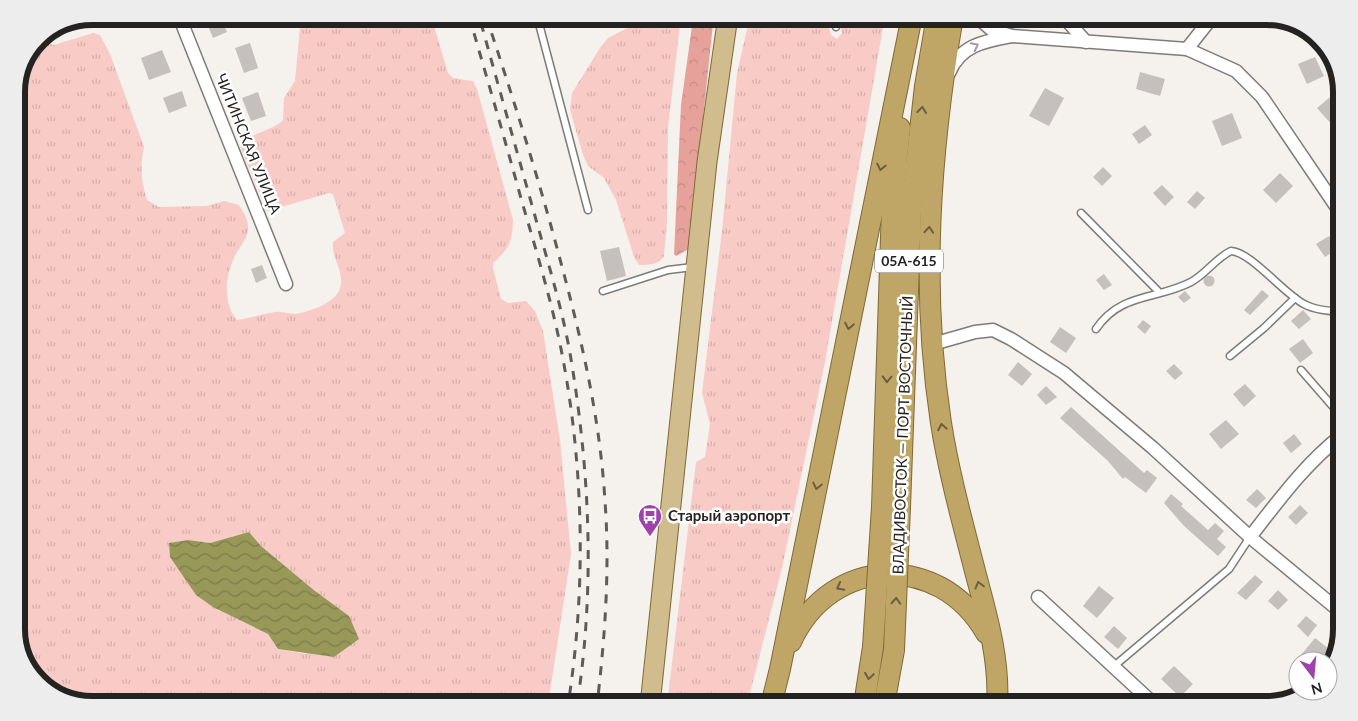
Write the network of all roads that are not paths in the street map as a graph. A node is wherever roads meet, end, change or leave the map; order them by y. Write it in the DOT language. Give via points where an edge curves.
graph roads {
  1 [pos="183,25"];
  2 [pos="539,25"];
  3 [pos="727,25"];
  4 [pos="910,25"];
  5 [pos="911,25"];
  6 [pos="935,25"];
  7 [pos="951,25"];
  8 [pos="986,25"];
  9 [pos="1071,25"];
  10 [pos="1206,25"];
  11 [pos="1012,36"];
  12 [pos="1086,42"];
  13 [pos="1187,49"];
  14 [pos="939,98"];
  15 [pos="1333,202"];
  16 [pos="588,210"];
  17 [pos="1081,213"];
  18 [pos="697,266"];
  19 [pos="286,284"];
  20 [pos="602,290"];
  21 [pos="1159,292"];
  22 [pos="1295,298"];
  23 [pos="1333,311"];
  24 [pos="1096,329"];
  25 [pos="933,344"];
  26 [pos="1230,356"];
  27 [pos="1301,370"];
  28 [pos="1333,407"];
  29 [pos="1333,442"];
  30 [pos="891,507"];
  31 [pos="1250,537"];
  32 [pos="1038,597"];
  33 [pos="1333,606"];
  34 [pos="996,667"];
  35 [pos="1113,667"];
  36 [pos="780,669"];
  37 [pos="651,696"];
  38 [pos="773,696"];
  39 [pos="865,696"];
  40 [pos="886,696"];
  41 [pos="997,696"];
  42 [pos="1145,696"];
  1 -- 19 [label="street, ЧИТИНСКАЯ УЛИЦА"];
  2 -- 16 [label="lane"];
  3 -- 18 [label="main road" via="707,162"];
  4 -- 36 [label="highway, one-way"];
  5 -- 30 [label="highway, ВЛАДИВОСТОК — ПОРТ ВОСТОЧНЫЙ / 05А-615, one-way" via="892,207"];
  30 -- 6 [label="highway, ВЛАДИВОСТОК — ПОРТ ВОСТОЧНЫЙ / 05А-615, one-way" via="911,210"];
  7 -- 14 [label="highway"];
  8 -- 11 [label="street"];
  9 -- 12 [label="street"];
  10 -- 13 [label="street"];
  11 -- 12 [label="street"];
  14 -- 11 [label="street, one-way" via="957,58 980,42"];
  12 -- 13 [label="street"];
  13 -- 15 [label="street" via="1236,71 1262,96"];
  25 -- 14 [label="highway, one-way" via="928,257"];
  17 -- 21 [label="lane"];
  18 -- 20 [label="lane" via="668,270"];
  18 -- 37 [label="main road"];
  21 -- 22 [label="lane" via="1194,280 1232,250 1246,257"];
  21 -- 24 [label="lane" via="1108,313"];
  22 -- 23 [label="lane" via="1317,309"];
  22 -- 26 [label="lane"];
  25 -- 31 [label="street" via="993,330 1011,339 1064,373 1153,448"];
  34 -- 25 [label="highway, one-way" via="986,611 953,487 941,422"];
  27 -- 28 [label="lane"];
  29 -- 31 [label="street" via="1294,478"];
  30 -- 39 [label="highway, ВЛАДИВОСТОК — ПОРТ ВОСТОЧНЫЙ / 05А-615, one-way, bridge"];
  40 -- 30 [label="highway, ВЛАДИВОСТОК — ПОРТ ВОСТОЧНЫЙ / 05А-615, one-way, bridge" via="894,650"];
  31 -- 33 [label="street"];
  31 -- 35 [label="lane" via="1229,569"];
  32 -- 35 [label="street"];
  34 -- 36 [label="highway, one-way" via="987,635 956,597 927,580 893,574 857,579 825,596 800,623"];
  34 -- 41 [label="highway"];
  35 -- 42 [label="street"];
  36 -- 38 [label="highway"];
}
